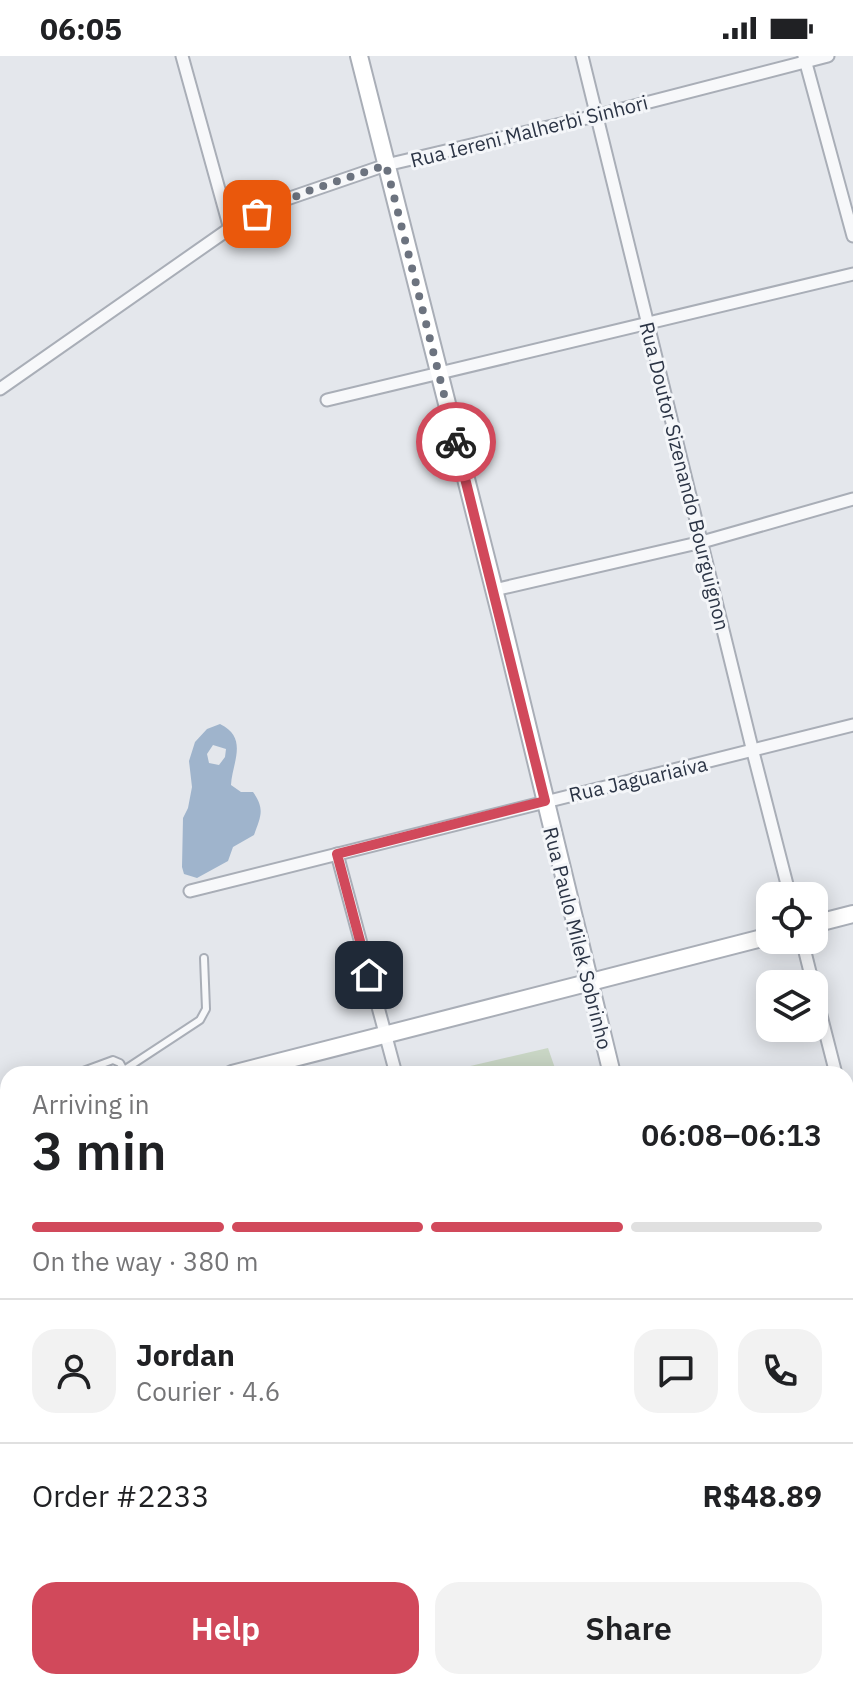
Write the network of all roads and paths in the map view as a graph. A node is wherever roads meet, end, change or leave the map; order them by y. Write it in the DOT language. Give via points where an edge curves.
graph roads {
  1 [pos="182,56"];
  2 [pos="359,56"];
  3 [pos="582,56"];
  4 [pos="828,56"];
  5 [pos="805,59"];
  6 [pos="595,116"];
  7 [pos="386,165"];
  8 [pos="230,229"];
  9 [pos="853,236"];
  10 [pos="853,274"];
  11 [pos="648,323"];
  12 [pos="439,375"];
  13 [pos="0,389"];
  14 [pos="327,400"];
  15 [pos="853,499"];
  16 [pos="702,542"];
  17 [pos="494,590"];
  18 [pos="853,725"];
  19 [pos="753,752"];
  20 [pos="545,801"];
  21 [pos="337,854"];
  22 [pos="786,882"];
  23 [pos="190,891"];
  24 [pos="853,914"];
  25 [pos="828,920"];
  26 [pos="756,940"];
  27 [pos="204,958"];
  28 [pos="589,983"];
  29 [pos="385,1035"];
  30 [pos="828,1042"];
  31 [pos="97,1066"];
  32 [pos="122,1066"];
  33 [pos="134,1066"];
  34 [pos="263,1066"];
  35 [pos="394,1066"];
  36 [pos="610,1066"];
  37 [pos="834,1066"];
  1 -- 8 [label="street"];
  2 -- 7 [label="street, Rua Paulo Milek Sobrinho"];
  3 -- 6 [label="street, Rua Doutor Sizenando Bourguignon"];
  4 -- 5 [label="street, Rua Iereni Malherbi Sinhori"];
  5 -- 6 [label="street, Rua Iereni Malherbi Sinhori"];
  5 -- 9 [label="street"];
  6 -- 7 [label="street, Rua Iereni Malherbi Sinhori"];
  6 -- 11 [label="street, Rua Doutor Sizenando Bourguignon"];
  7 -- 8 [label="street, Rua Iereni Malherbi Sinhori" via="284,200"];
  7 -- 12 [label="street, Rua Paulo Milek Sobrinho"];
  8 -- 13 [label="street, Rua Iereni Malherbi Sinhori"];
  10 -- 11 [label="street"];
  11 -- 12 [label="street"];
  11 -- 16 [label="street, Rua Doutor Sizenando Bourguignon"];
  12 -- 14 [label="street"];
  12 -- 17 [label="street, Rua Paulo Milek Sobrinho"];
  15 -- 16 [label="street"];
  16 -- 17 [label="street"];
  16 -- 19 [label="street, Rua Doutor Sizenando Bourguignon"];
  17 -- 20 [label="street, Rua Paulo Milek Sobrinho"];
  18 -- 19 [label="street, Rua Jaguariaíva"];
  19 -- 20 [label="street, Rua Jaguariaíva"];
  19 -- 22 [label="street, Rua Doutor Sizenando Bourguignon"];
  20 -- 21 [label="street, Rua Jaguariaíva"];
  20 -- 28 [label="street, Rua Paulo Milek Sobrinho"];
  21 -- 23 [label="street, Rua Jaguariaíva"];
  21 -- 29 [label="street"];
  24 -- 25 [label="street"];
  26 -- 28 [label="street"];
  27 -- 33 [label="lane" via="206,1009 200,1020"];
  28 -- 29 [label="street"];
  28 -- 36 [label="street, Rua Paulo Milek Sobrinho"];
  29 -- 34 [label="street"];
  29 -- 35 [label="street"];
  30 -- 37 [label="street"];
  31 -- 32 [label="lane" via="113,1060"];
}
